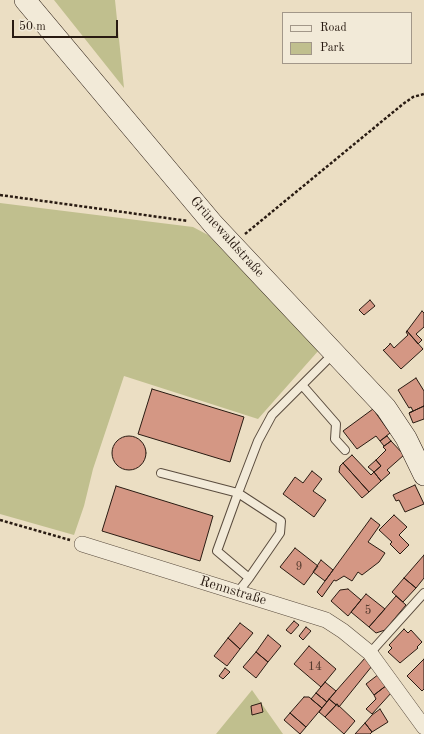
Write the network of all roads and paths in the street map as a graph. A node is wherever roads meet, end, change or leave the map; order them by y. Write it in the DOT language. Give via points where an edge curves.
graph roads {
  1 [pos="25,0"];
  2 [pos="424,94"];
  3 [pos="0,195"];
  4 [pos="213,224"];
  5 [pos="242,237"];
  6 [pos="334,352"];
  7 [pos="302,385"];
  8 [pos="345,450"];
  9 [pos="422,462"];
  10 [pos="161,473"];
  11 [pos="238,493"];
  12 [pos="0,520"];
  13 [pos="82,544"];
  14 [pos="249,578"];
  15 [pos="238,592"];
  16 [pos="424,593"];
  17 [pos="370,653"];
  18 [pos="424,727"];
  1 -- 4 [label="street, Grünewaldstraße"];
  2 -- 5 [label="path" via="402,104"];
  3 -- 4 [label="path"];
  4 -- 6 [label="street, Grünewaldstraße"];
  6 -- 7 [label="lane"];
  6 -- 9 [label="street, Grünewaldstraße" via="386,408"];
  7 -- 8 [label="lane" via="336,424 335,439"];
  7 -- 11 [label="lane" via="272,415 258,441"];
  10 -- 11 [label="lane"];
  11 -- 14 [label="lane" via="217,551"];
  11 -- 14 [label="lane" via="281,521 280,533"];
  12 -- 13 [label="path"];
  13 -- 15 [label="street, Rennstraße"];
  14 -- 15 [label="lane"];
  15 -- 17 [label="street, Rennstraße" via="326,620"];
  16 -- 17 [label="lane"];
  17 -- 18 [label="street, Rennstraße"];
}
